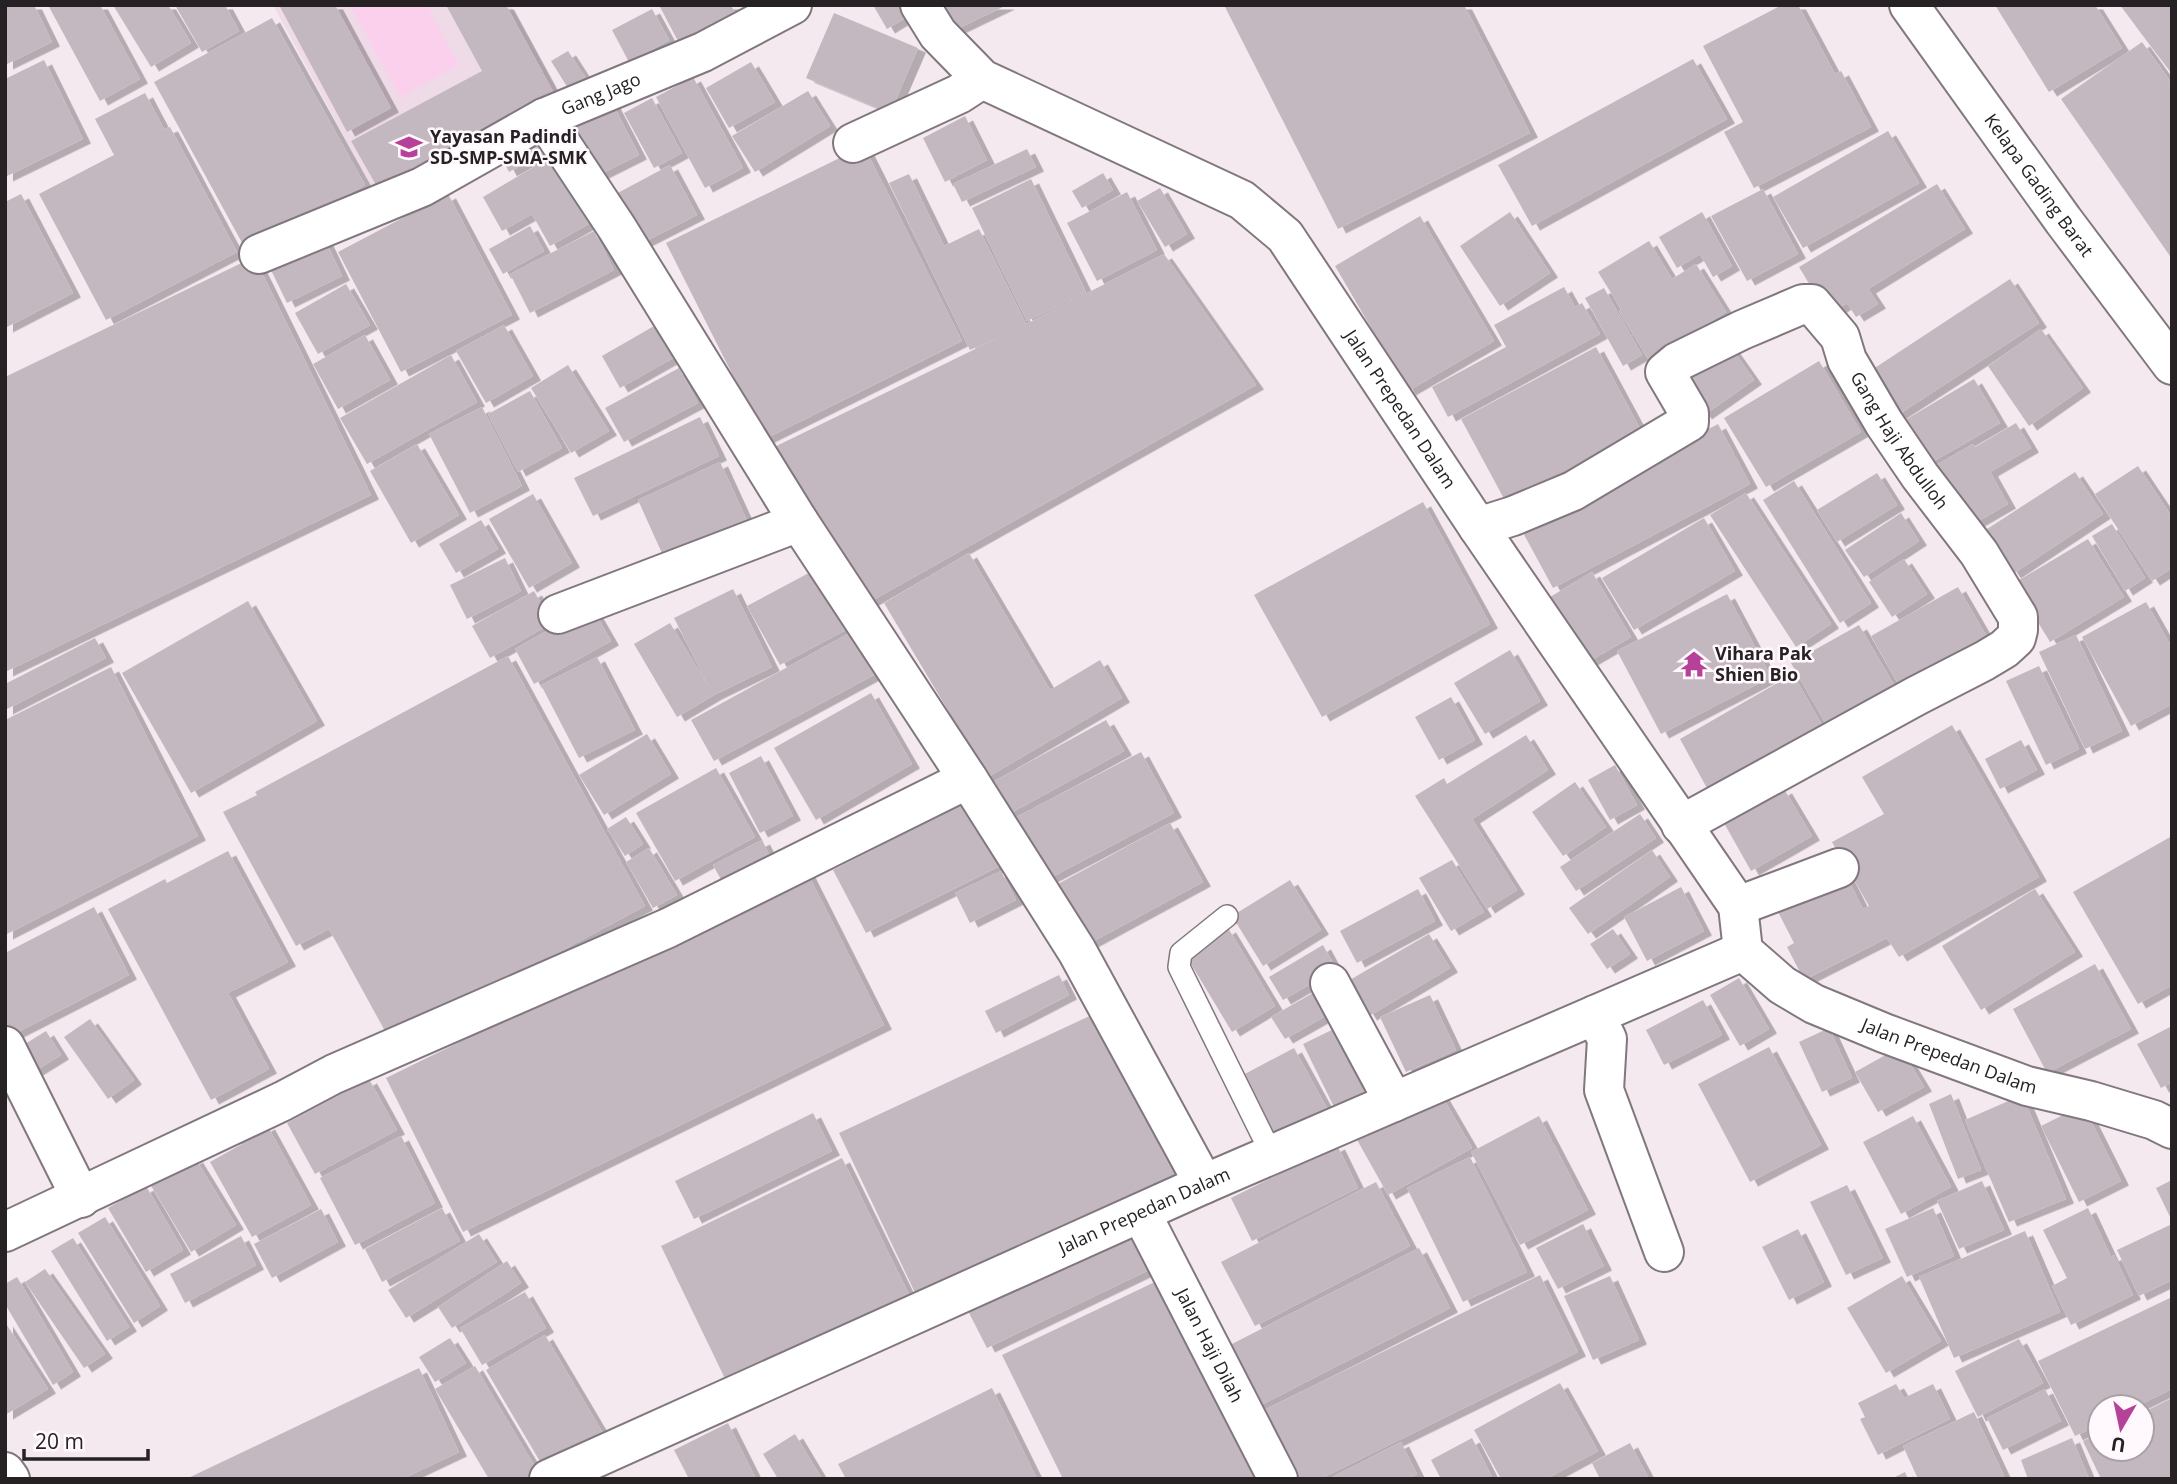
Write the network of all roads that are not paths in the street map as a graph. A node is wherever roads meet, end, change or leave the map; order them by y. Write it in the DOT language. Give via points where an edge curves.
graph roads {
  1 [pos="792,5"];
  2 [pos="920,5"];
  3 [pos="1909,5"];
  4 [pos="982,79"];
  5 [pos="544,117"];
  6 [pos="853,143"];
  7 [pos="259,254"];
  8 [pos="2172,365"];
  9 [pos="799,522"];
  10 [pos="1478,527"];
  11 [pos="558,614"];
  12 [pos="968,779"];
  13 [pos="1681,825"];
  14 [pos="1839,868"];
  15 [pos="1738,906"];
  16 [pos="1227,916"];
  17 [pos="1743,951"];
  18 [pos="1330,983"];
  19 [pos="1595,1015"];
  20 [pos="5,1046"];
  21 [pos="1394,1102"];
  22 [pos="2172,1129"];
  23 [pos="1272,1154"];
  24 [pos="1204,1184"];
  25 [pos="81,1198"];
  26 [pos="1141,1213"];
  27 [pos="5,1232"];
  28 [pos="1664,1252"];
  29 [pos="5,1472"];
  30 [pos="10,1479"];
  31 [pos="549,1479"];
  32 [pos="1278,1479"];
  1 -- 5 [label="street, Gang Jago" via="703,52"];
  2 -- 4 [label="street, Jalan Prepedan Dalam" via="938,34"];
  3 -- 8 [label="street, Kelapa Gading Barat"];
  4 -- 6 [label="street"];
  4 -- 10 [label="street, Jalan Prepedan Dalam" via="1242,200 1271,222 1286,236"];
  5 -- 7 [label="street, Gang Jago" via="422,187"];
  5 -- 9 [label="street"];
  9 -- 11 [label="street"];
  9 -- 12 [label="street"];
  10 -- 13 [label="street, Jalan Prepedan Dalam"];
  10 -- 13 [label="street, Gang Haji Abdulloh" via="1573,491 1689,422 1689,413 1665,372 1676,362 1803,304 1812,303 1840,337 1847,360 1884,423 1979,553 2018,617 2016,638 1984,661"];
  12 -- 24 [label="street" via="1077,951"];
  12 -- 25 [label="street" via="668,928 334,1074"];
  13 -- 15 [label="street, Jalan Prepedan Dalam"];
  14 -- 15 [label="street"];
  15 -- 17 [label="street, Jalan Prepedan Dalam"];
  16 -- 23 [label="lane" via="1181,953 1179,967"];
  17 -- 19 [label="street, Jalan Prepedan Dalam"];
  17 -- 22 [label="street, Jalan Prepedan Dalam" via="1782,985 1826,1009 2027,1086 2091,1101"];
  18 -- 21 [label="street"];
  19 -- 21 [label="street, Jalan Prepedan Dalam"];
  19 -- 28 [label="street" via="1607,1039 1604,1090"];
  20 -- 25 [label="street"];
  21 -- 23 [label="street, Jalan Prepedan Dalam"];
  23 -- 24 [label="street, Jalan Prepedan Dalam"];
  24 -- 26 [label="street, Jalan Prepedan Dalam"];
  25 -- 27 [label="street"];
  26 -- 31 [label="street, Jalan Prepedan Dalam"];
  26 -- 32 [label="street, Jalan Haji Dilah"];
  29 -- 30 [label="street"];
}
